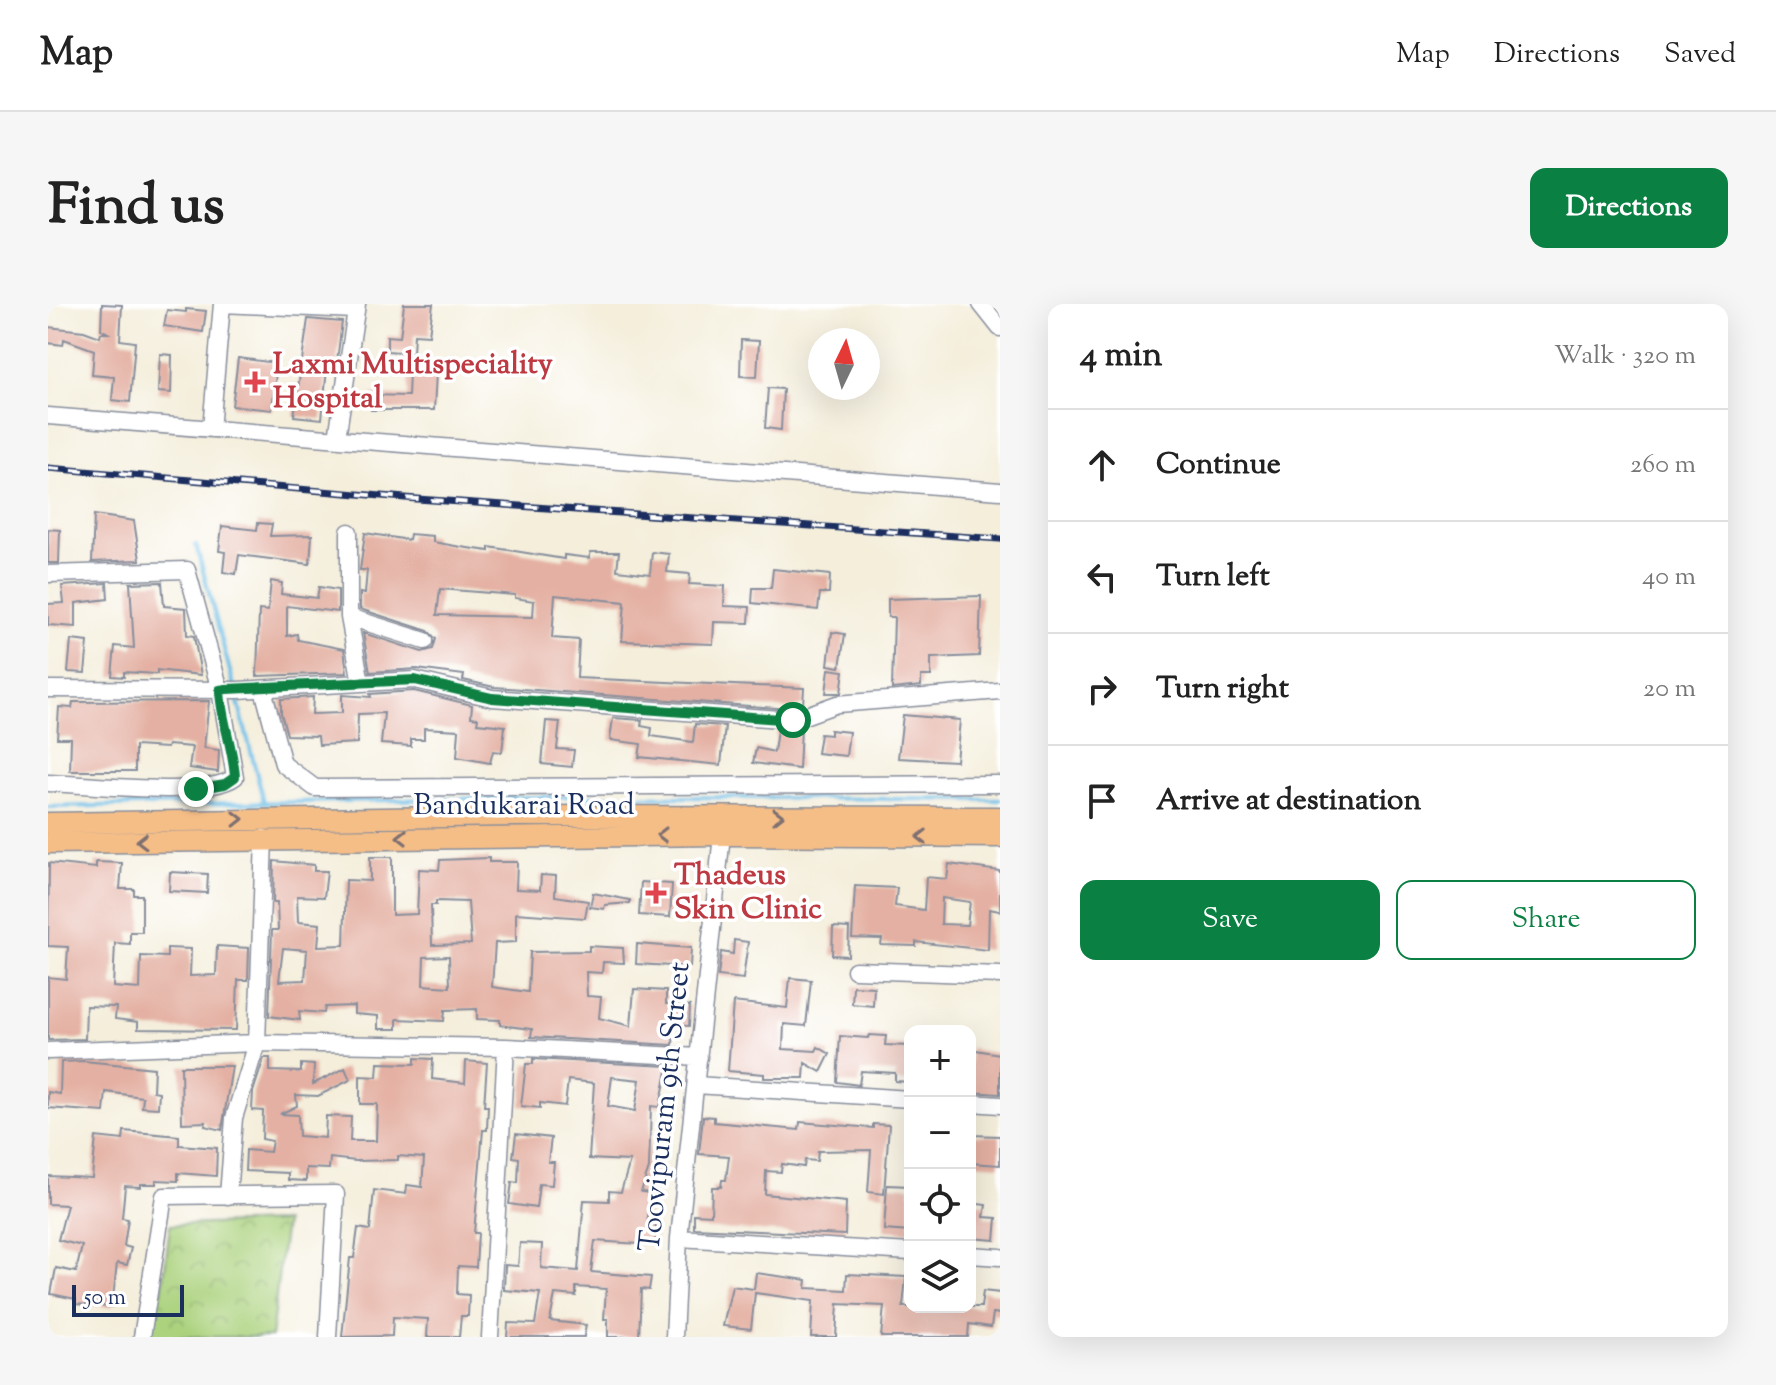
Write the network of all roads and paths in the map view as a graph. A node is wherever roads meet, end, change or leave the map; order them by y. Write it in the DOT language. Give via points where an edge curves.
graph roads {
  1 [pos="981,304"];
  2 [pos="356,307"];
  3 [pos="1000,328"];
  4 [pos="48,416"];
  5 [pos="211,429"];
  6 [pos="337,438"];
  7 [pos="1000,491"];
  8 [pos="349,532"];
  9 [pos="48,574"];
  10 [pos="349,617"];
  11 [pos="425,641"];
  12 [pos="361,683"];
  13 [pos="48,689"];
  14 [pos="228,689"];
  15 [pos="263,689"];
  16 [pos="1000,691"];
  17 [pos="48,783"];
  18 [pos="1000,784"];
  19 [pos="1000,817"];
  20 [pos="48,823"];
  21 [pos="722,835"];
  22 [pos="1000,837"];
  23 [pos="264,838"];
  24 [pos="48,843"];
  25 [pos="855,970"];
  26 [pos="1000,975"];
  27 [pos="257,1043"];
  28 [pos="506,1047"];
  29 [pos="48,1051"];
  30 [pos="699,1057"];
  31 [pos="696,1085"];
  32 [pos="904,1099"];
  33 [pos="976,1103"];
  34 [pos="1000,1105"];
  35 [pos="228,1196"];
  36 [pos="679,1238"];
  37 [pos="904,1252"];
  38 [pos="976,1255"];
  39 [pos="1000,1257"];
  40 [pos="142,1337"];
  41 [pos="328,1337"];
  42 [pos="490,1337"];
  43 [pos="674,1337"];
  1 -- 3 [label="street"];
  2 -- 5 [label="street" via="222,304"];
  2 -- 6 [label="street"];
  4 -- 5 [label="street"];
  5 -- 6 [label="street"];
  6 -- 7 [label="street"];
  8 -- 10 [label="street"];
  9 -- 14 [label="street" via="187,570"];
  10 -- 11 [label="street"];
  10 -- 12 [label="street"];
  12 -- 15 [label="street"];
  12 -- 16 [label="street" via="415,680 492,698 793,720 837,704"];
  13 -- 14 [label="street"];
  14 -- 15 [label="street"];
  14 -- 17 [label="street" via="235,777 225,784 196,789"];
  15 -- 18 [label="street" via="283,764 315,788"];
  20 -- 19 [label="main road, Bandukarai Road, one-way" via="516,816"];
  22 -- 21 [label="main road, Bandukarai Road, one-way"];
  21 -- 23 [label="main road, Bandukarai Road, one-way"];
  21 -- 30 [label="street, Toovipuram 9th Street"];
  23 -- 24 [label="main road, Bandukarai Road, one-way"];
  23 -- 27 [label="street"];
  25 -- 26 [label="street"];
  27 -- 28 [label="street"];
  27 -- 29 [label="street"];
  27 -- 35 [label="street" via="234,1118"];
  28 -- 30 [label="street"];
  28 -- 42 [label="street"];
  30 -- 31 [label="street, Toovipuram 9th Street"];
  31 -- 32 [label="street"];
  31 -- 36 [label="street, Toovipuram 9th Street"];
  33 -- 34 [label="street"];
  35 -- 40 [label="street" via="164,1196"];
  35 -- 41 [label="street" via="336,1194"];
  36 -- 37 [label="street"];
  36 -- 43 [label="street, Toovipuram 9th Street"];
  38 -- 39 [label="street"];
}
